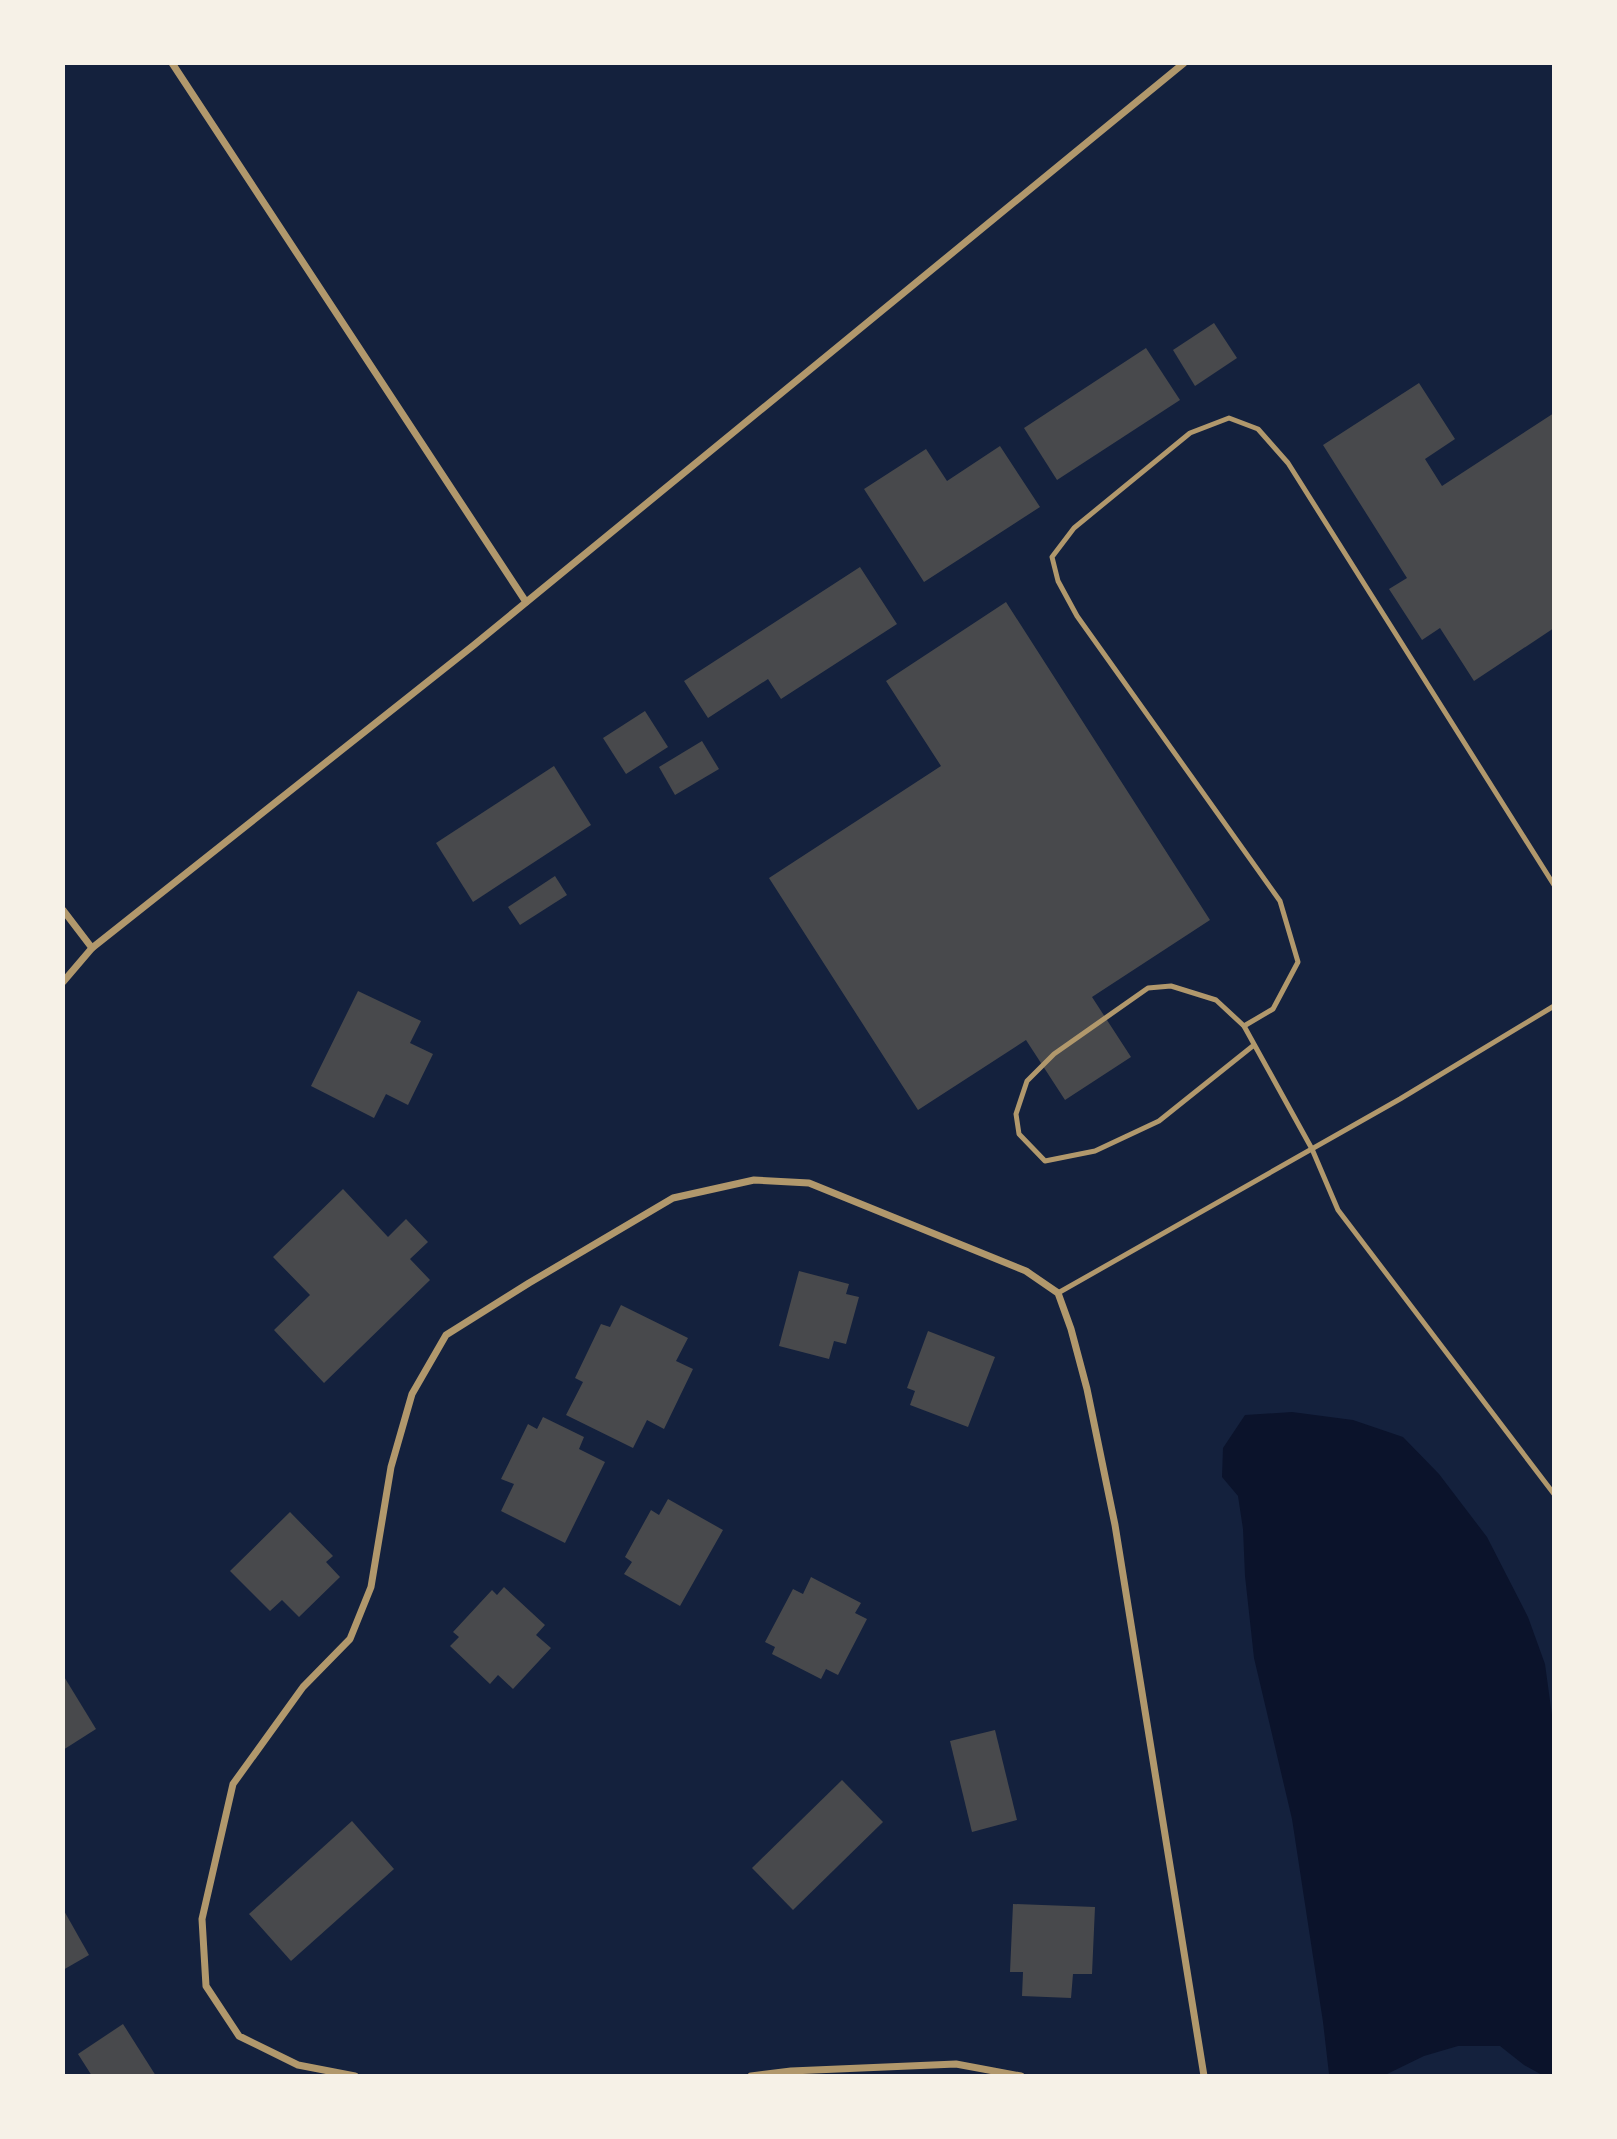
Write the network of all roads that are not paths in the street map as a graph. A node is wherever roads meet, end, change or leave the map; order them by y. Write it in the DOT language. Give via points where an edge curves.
graph roads {
  1 [pos="172,63"];
  2 [pos="1184,63"];
  3 [pos="526,602"];
  4 [pos="1554,885"];
  5 [pos="63,910"];
  6 [pos="92,948"];
  7 [pos="63,982"];
  8 [pos="1554,1006"];
  9 [pos="1244,1026"];
  10 [pos="1254,1045"];
  11 [pos="1312,1149"];
  12 [pos="1058,1293"];
  13 [pos="1554,1494"];
  14 [pos="992,2073"];
  15 [pos="783,2074"];
  16 [pos="355,2076"];
  17 [pos="751,2076"];
  18 [pos="1021,2076"];
  19 [pos="1204,2076"];
  1 -- 3 [label="street"];
  2 -- 3 [label="street"];
  3 -- 6 [label="street"];
  4 -- 9 [label="lane" via="1288,463 1258,429 1228,418 1190,433 1074,528 1052,556 1058,581 1077,616 1280,901 1298,962 1273,1009"];
  5 -- 6 [label="street"];
  6 -- 7 [label="street"];
  8 -- 11 [label="lane"];
  9 -- 10 [label="lane"];
  9 -- 10 [label="lane" via="1216,1000 1171,986 1148,988 1054,1054 1027,1081 1016,1114 1019,1134 1045,1161 1095,1150 1159,1121"];
  10 -- 11 [label="lane"];
  11 -- 12 [label="lane"];
  11 -- 13 [label="lane" via="1338,1210"];
  12 -- 16 [label="street" via="1026,1271 810,1183 754,1180 673,1198 446,1335 412,1394 391,1467 371,1587 350,1639 303,1687 233,1784 202,1919 206,1986 239,2036 298,2065"];
  12 -- 19 [label="street" via="1087,1389 1115,1525"];
  14 -- 15 [label="street" via="956,2064"];
  14 -- 18 [label="street"];
  15 -- 17 [label="street"];
}
